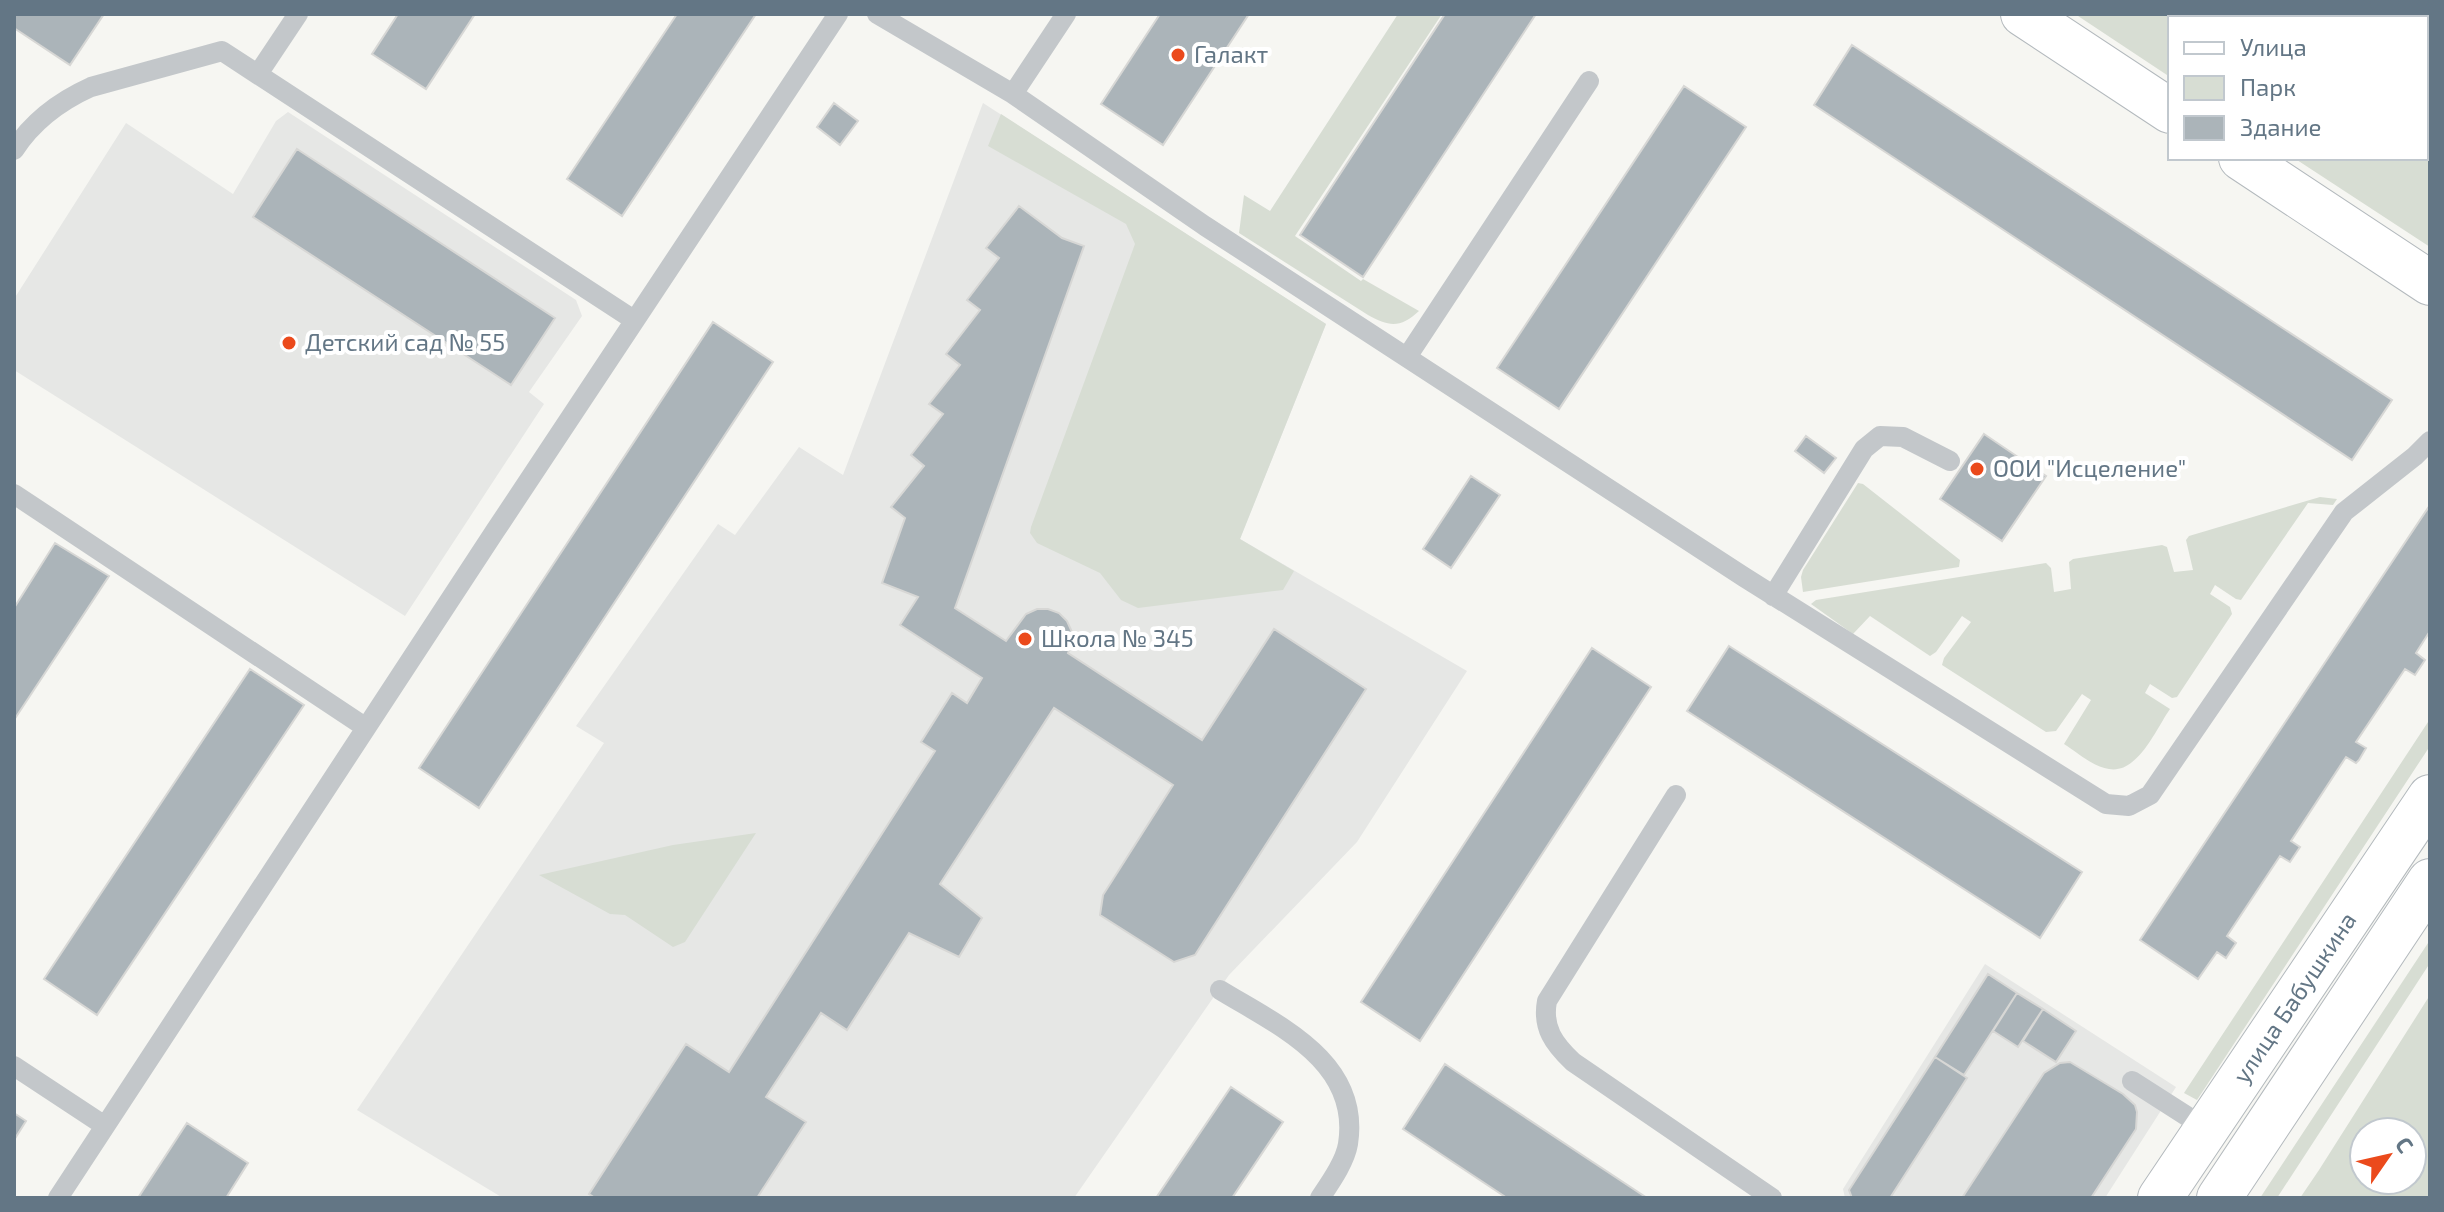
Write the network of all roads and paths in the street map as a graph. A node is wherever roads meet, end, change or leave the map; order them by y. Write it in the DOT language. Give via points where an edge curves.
graph roads {
  1 [pos="298,14"];
  2 [pos="838,14"];
  3 [pos="877,14"];
  4 [pos="1066,14"];
  5 [pos="2023,14"];
  6 [pos="258,74"];
  7 [pos="1589,81"];
  8 [pos="1013,94"];
  9 [pos="2168,110"];
  10 [pos="14,150"];
  11 [pos="2244,160"];
  12 [pos="2430,283"];
  13 [pos="634,320"];
  14 [pos="1407,357"];
  15 [pos="2430,441"];
  16 [pos="1950,461"];
  17 [pos="14,494"];
  18 [pos="1773,596"];
  19 [pos="365,727"];
  20 [pos="1676,795"];
  21 [pos="2430,797"];
  22 [pos="2430,881"];
  23 [pos="1220,990"];
  24 [pos="14,1066"];
  25 [pos="2132,1081"];
  26 [pos="105,1126"];
  27 [pos="2207,1129"];
  28 [pos="58,1198"];
  29 [pos="1320,1198"];
  30 [pos="1772,1198"];
  31 [pos="2160,1198"];
  32 [pos="2219,1198"];
  1 -- 6 [label="lane"];
  2 -- 13 [label="lane"];
  3 -- 8 [label="lane"];
  4 -- 8 [label="lane"];
  5 -- 9 [label="main road"];
  6 -- 10 [label="lane" via="222,51 91,87 39,120"];
  6 -- 13 [label="lane"];
  7 -- 14 [label="lane"];
  8 -- 14 [label="lane"];
  11 -- 12 [label="main road"];
  13 -- 19 [label="lane"];
  14 -- 18 [label="lane"];
  15 -- 18 [label="lane" via="2344,512 2150,795 2129,806 2106,804 2083,791"];
  16 -- 18 [label="lane" via="1903,437 1880,436 1864,449"];
  17 -- 19 [label="lane"];
  19 -- 26 [label="lane"];
  20 -- 30 [label="lane" via="1547,1001 1544,1017 1558,1048 1573,1062"];
  21 -- 27 [label="main road, улица Бабушкина"];
  22 -- 32 [label="main road, улица Бабушкина"];
  23 -- 29 [label="lane" via="1310,1046 1343,1093 1348,1145"];
  24 -- 26 [label="lane"];
  25 -- 27 [label="lane"];
  26 -- 28 [label="lane"];
  27 -- 31 [label="main road, улица Бабушкина"];
}
